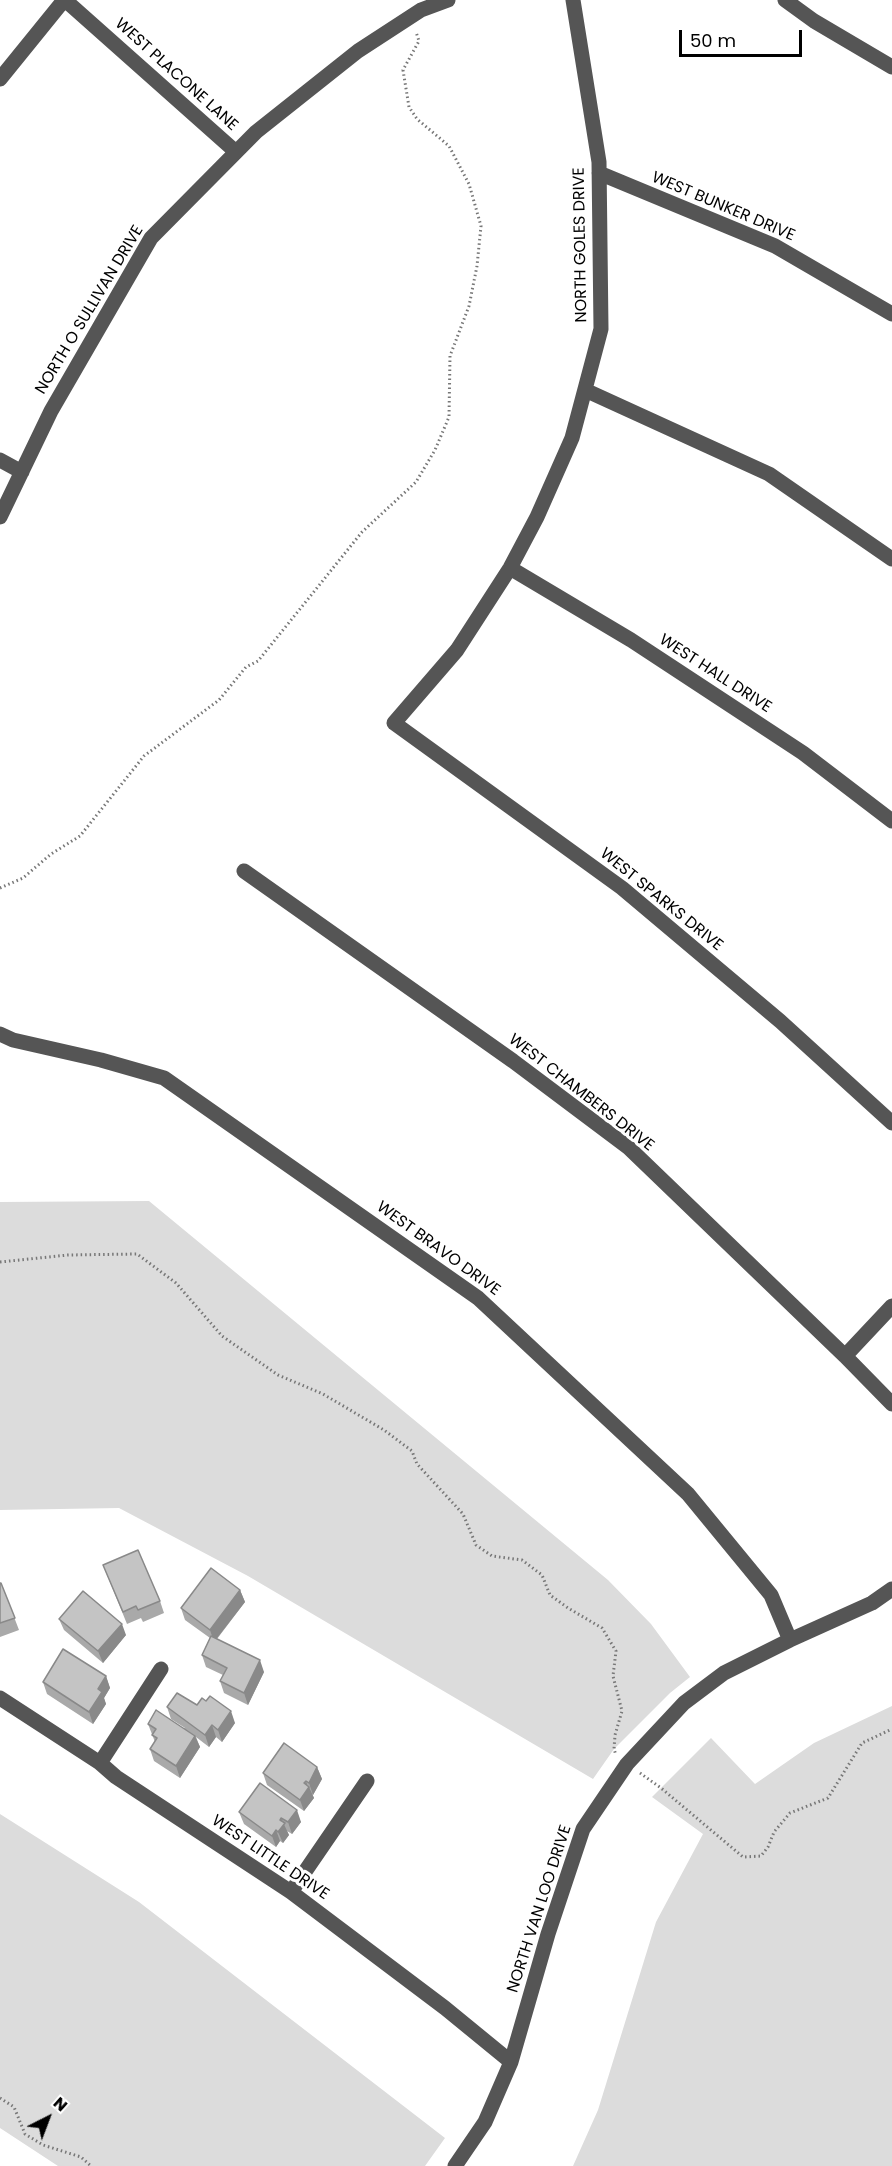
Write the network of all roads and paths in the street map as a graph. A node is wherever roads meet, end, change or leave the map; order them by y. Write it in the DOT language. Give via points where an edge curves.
graph roads {
  1 [pos="65,0"];
  2 [pos="448,0"];
  3 [pos="573,0"];
  4 [pos="785,0"];
  5 [pos="415,30"];
  6 [pos="892,68"];
  7 [pos="0,79"];
  8 [pos="236,152"];
  9 [pos="599,173"];
  10 [pos="892,314"];
  11 [pos="585,390"];
  12 [pos="0,460"];
  13 [pos="22,472"];
  14 [pos="0,518"];
  15 [pos="892,559"];
  16 [pos="510,568"];
  17 [pos="394,723"];
  18 [pos="892,821"];
  19 [pos="244,871"];
  20 [pos="0,888"];
  21 [pos="0,1034"];
  22 [pos="892,1123"];
  23 [pos="0,1262"];
  24 [pos="892,1306"];
  25 [pos="845,1356"];
  26 [pos="892,1404"];
  27 [pos="892,1589"];
  28 [pos="790,1640"];
  29 [pos="161,1669"];
  30 [pos="0,1698"];
  31 [pos="892,1728"];
  32 [pos="617,1756"];
  33 [pos="100,1763"];
  34 [pos="638,1772"];
  35 [pos="368,1781"];
  36 [pos="291,1892"];
  37 [pos="511,2062"];
  38 [pos="0,2098"];
  39 [pos="91,2166"];
  40 [pos="455,2166"];
  1 -- 7 [label="street"];
  1 -- 8 [label="street, WEST PLACONE LANE"];
  2 -- 8 [label="street, NORTH O SULLIVAN DRIVE" via="421,10 358,51"];
  3 -- 9 [label="street, NORTH GOLES DRIVE"];
  4 -- 6 [label="street"];
  5 -- 20 [label="path" via="419,41 403,70 409,107 417,119 449,146 469,184 481,226 469,306 450,356 449,417 435,450 416,482 362,532 258,661 246,667 219,700 144,756 80,836 23,878"];
  8 -- 13 [label="street, NORTH O SULLIVAN DRIVE" via="151,238 51,411"];
  9 -- 10 [label="street, WEST BUNKER DRIVE" via="775,246"];
  9 -- 11 [label="street, NORTH GOLES DRIVE" via="601,329"];
  11 -- 15 [label="street" via="769,474"];
  11 -- 16 [label="street, NORTH GOLES DRIVE" via="572,438"];
  12 -- 13 [label="street"];
  13 -- 14 [label="street, NORTH O SULLIVAN DRIVE"];
  16 -- 17 [label="street, NORTH GOLES DRIVE" via="457,650"];
  16 -- 18 [label="street, WEST HALL DRIVE" via="631,640 803,753"];
  17 -- 22 [label="street, WEST SPARKS DRIVE" via="622,888 780,1021"];
  19 -- 25 [label="street, WEST CHAMBERS DRIVE" via="629,1148"];
  21 -- 28 [label="street, WEST BRAVO DRIVE" via="164,1078 478,1298 688,1494 771,1594"];
  23 -- 32 [label="path" via="68,1255 137,1254 176,1283 222,1336 278,1375 323,1394 412,1452 417,1464 463,1514 476,1545 492,1556 522,1560 542,1575 550,1595 602,1628 616,1651 613,1676 622,1711 615,1735"];
  24 -- 25 [label="street"];
  25 -- 26 [label="street, WEST CHAMBERS DRIVE"];
  27 -- 28 [label="street, NORTH VAN LOO DRIVE" via="872,1603"];
  28 -- 37 [label="street, NORTH VAN LOO DRIVE" via="724,1673 684,1703 627,1764 583,1829"];
  29 -- 33 [label="street"];
  30 -- 33 [label="street, WEST LITTLE DRIVE"];
  31 -- 34 [label="path" via="861,1743 828,1798 790,1813 761,1856 743,1857"];
  33 -- 36 [label="street, WEST LITTLE DRIVE"];
  35 -- 36 [label="street"];
  36 -- 37 [label="street, WEST LITTLE DRIVE"];
  37 -- 40 [label="street, NORTH VAN LOO DRIVE" via="485,2122"];
  38 -- 39 [label="path" via="14,2107 25,2134 43,2145 81,2157"];
}
